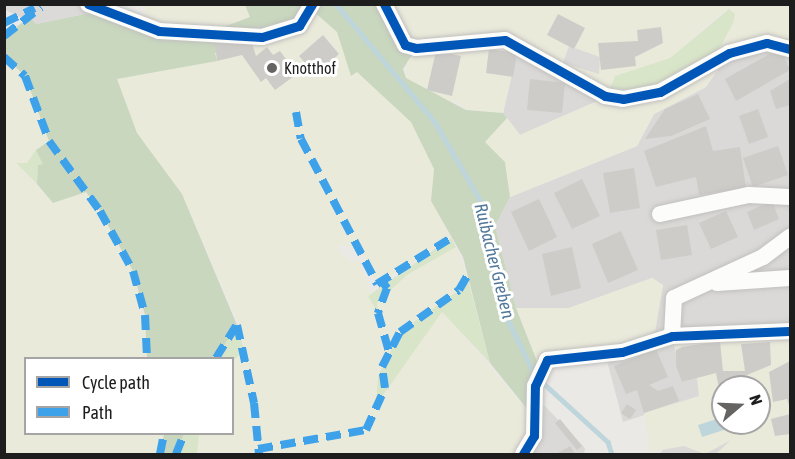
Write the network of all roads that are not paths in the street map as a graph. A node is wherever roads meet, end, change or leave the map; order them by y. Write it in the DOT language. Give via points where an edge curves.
graph roads {
  1 [pos="88,4"];
  2 [pos="312,4"];
  3 [pos="384,4"];
  4 [pos="790,49"];
  5 [pos="790,196"];
  6 [pos="660,214"];
  7 [pos="790,237"];
  8 [pos="790,278"];
  9 [pos="710,283"];
  10 [pos="790,331"];
  11 [pos="672,336"];
  12 [pos="523,454"];
  1 -- 2 [label="street" via="159,31 262,37 299,26"];
  3 -- 4 [label="street" via="405,45 416,48 505,40 605,96 623,99 660,93 729,53 767,43"];
  5 -- 6 [label="street" via="749,195"];
  7 -- 9 [label="street"];
  8 -- 9 [label="street"];
  9 -- 11 [label="street" via="674,298"];
  10 -- 11 [label="street"];
  11 -- 12 [label="street" via="614,354 547,360 537,379 535,428"];
}
